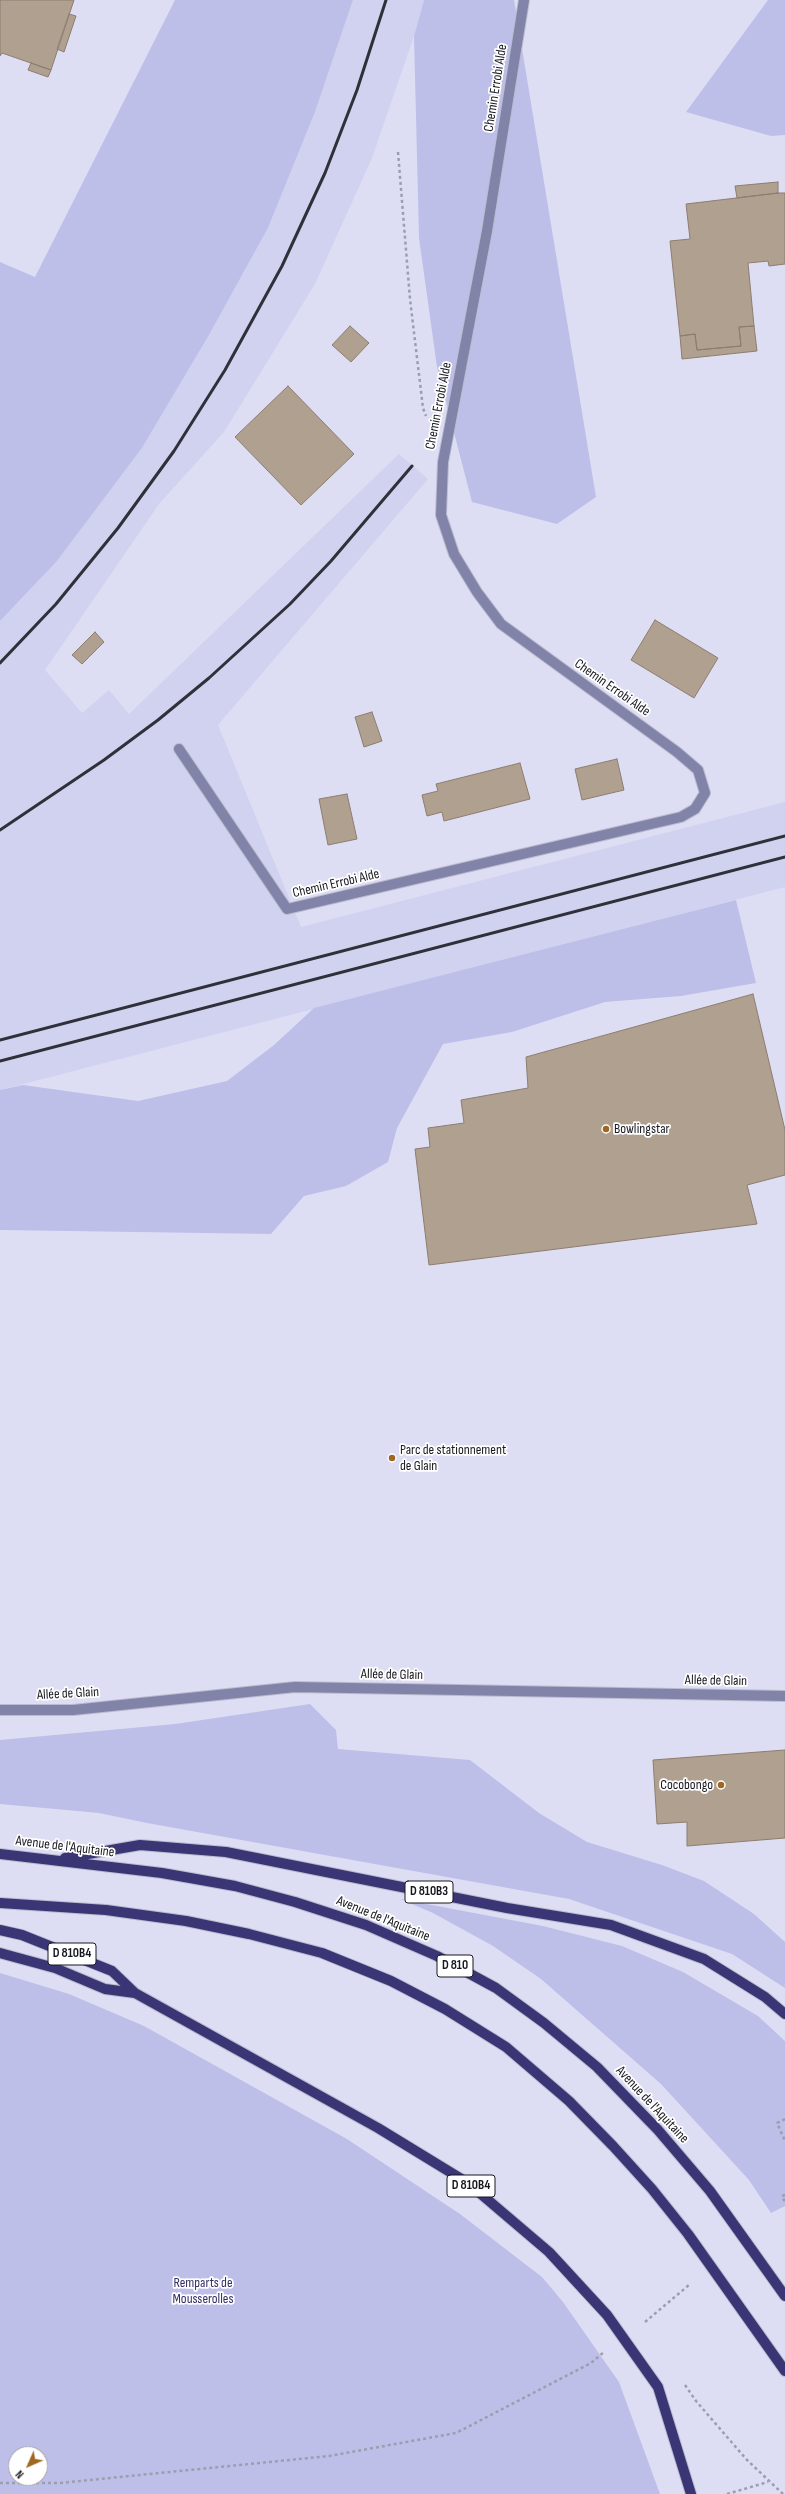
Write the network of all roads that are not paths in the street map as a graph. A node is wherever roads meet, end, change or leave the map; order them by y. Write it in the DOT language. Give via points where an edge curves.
graph roads {
  1 [pos="524,0"];
  2 [pos="179,749"];
  3 [pos="785,1696"];
  4 [pos="0,1710"];
  5 [pos="0,1854"];
  6 [pos="52,1860"];
  7 [pos="0,1903"];
  8 [pos="0,1930"];
  9 [pos="0,1953"];
  10 [pos="135,1992"];
  11 [pos="785,2014"];
  12 [pos="785,2296"];
  13 [pos="785,2371"];
  14 [pos="691,2494"];
  1 -- 2 [label="street, Chemin Errobi Alde" via="487,231 443,462 441,515 454,554 477,592 501,624 677,752 698,770 705,793 695,809 681,817 286,909"];
  3 -- 4 [label="street, Allée de Glain" via="295,1687 73,1710"];
  5 -- 6 [label="main road, Avenue de l'Aquitaine / D 810"];
  6 -- 11 [label="main road, D 810B3" via="140,1846 226,1852 507,1908 611,1925 704,1959 739,1979"];
  6 -- 12 [label="main road, Avenue de l'Aquitaine / D 810" via="162,1873 235,1886 295,1902 366,1925 436,1956 496,1988 544,2023 597,2067 658,2130 710,2190"];
  7 -- 13 [label="main road" via="106,1910 186,1921 249,1934 322,1953 391,1981 445,2009 506,2047 569,2100 607,2140 652,2189 688,2234"];
  8 -- 10 [label="main road, D 810B4" via="22,1935 112,1970"];
  9 -- 10 [label="main road" via="55,1968 105,1989"];
  10 -- 14 [label="main road, D 810B4" via="378,2128 468,2183 549,2252 608,2315 658,2387"];
}
